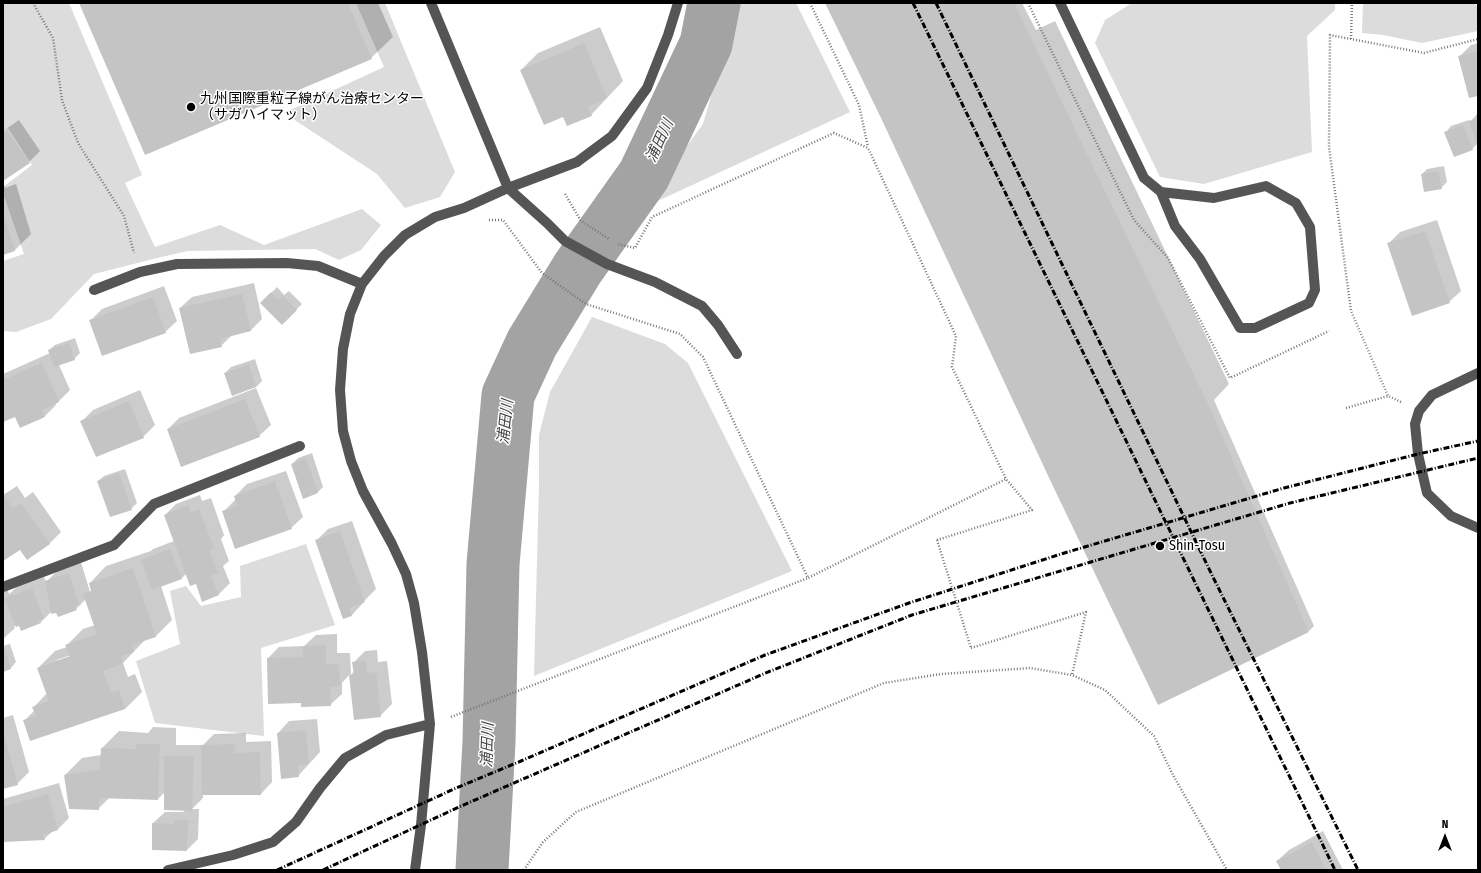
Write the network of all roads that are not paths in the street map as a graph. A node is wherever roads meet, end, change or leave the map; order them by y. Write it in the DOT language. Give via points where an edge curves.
graph roads {
  1 [pos="431,3"];
  2 [pos="678,3"];
  3 [pos="1060,3"];
  4 [pos="508,188"];
  5 [pos="1161,192"];
  6 [pos="362,284"];
  7 [pos="94,290"];
  8 [pos="737,354"];
  9 [pos="1478,373"];
  10 [pos="300,446"];
  11 [pos="1478,528"];
  12 [pos="3,587"];
  13 [pos="430,724"];
  14 [pos="168,870"];
  15 [pos="415,870"];
  1 -- 4 [label="street"];
  2 -- 4 [label="street" via="647,88 612,136 577,162"];
  3 -- 5 [label="street" via="1144,178"];
  4 -- 6 [label="street" via="464,208 435,217 405,235"];
  4 -- 8 [label="street" via="565,241 607,264 654,282 702,306 718,324"];
  5 -- 5 [label="street" via="1214,198 1266,186 1296,203 1310,227 1314,290 1309,303 1255,328 1240,328 1200,259 1175,226"];
  6 -- 7 [label="street" via="318,266 287,263 177,264 140,272"];
  6 -- 13 [label="street" via="350,314 344,349 340,390 343,431 363,491 406,574 414,603 422,652"];
  9 -- 11 [label="street" via="1432,395 1419,410 1415,424 1418,454 1427,493 1452,516"];
  10 -- 12 [label="street" via="154,504 114,545"];
  13 -- 14 [label="street" via="386,734 345,758 296,822 272,842 233,855"];
  13 -- 15 [label="street"];
}
